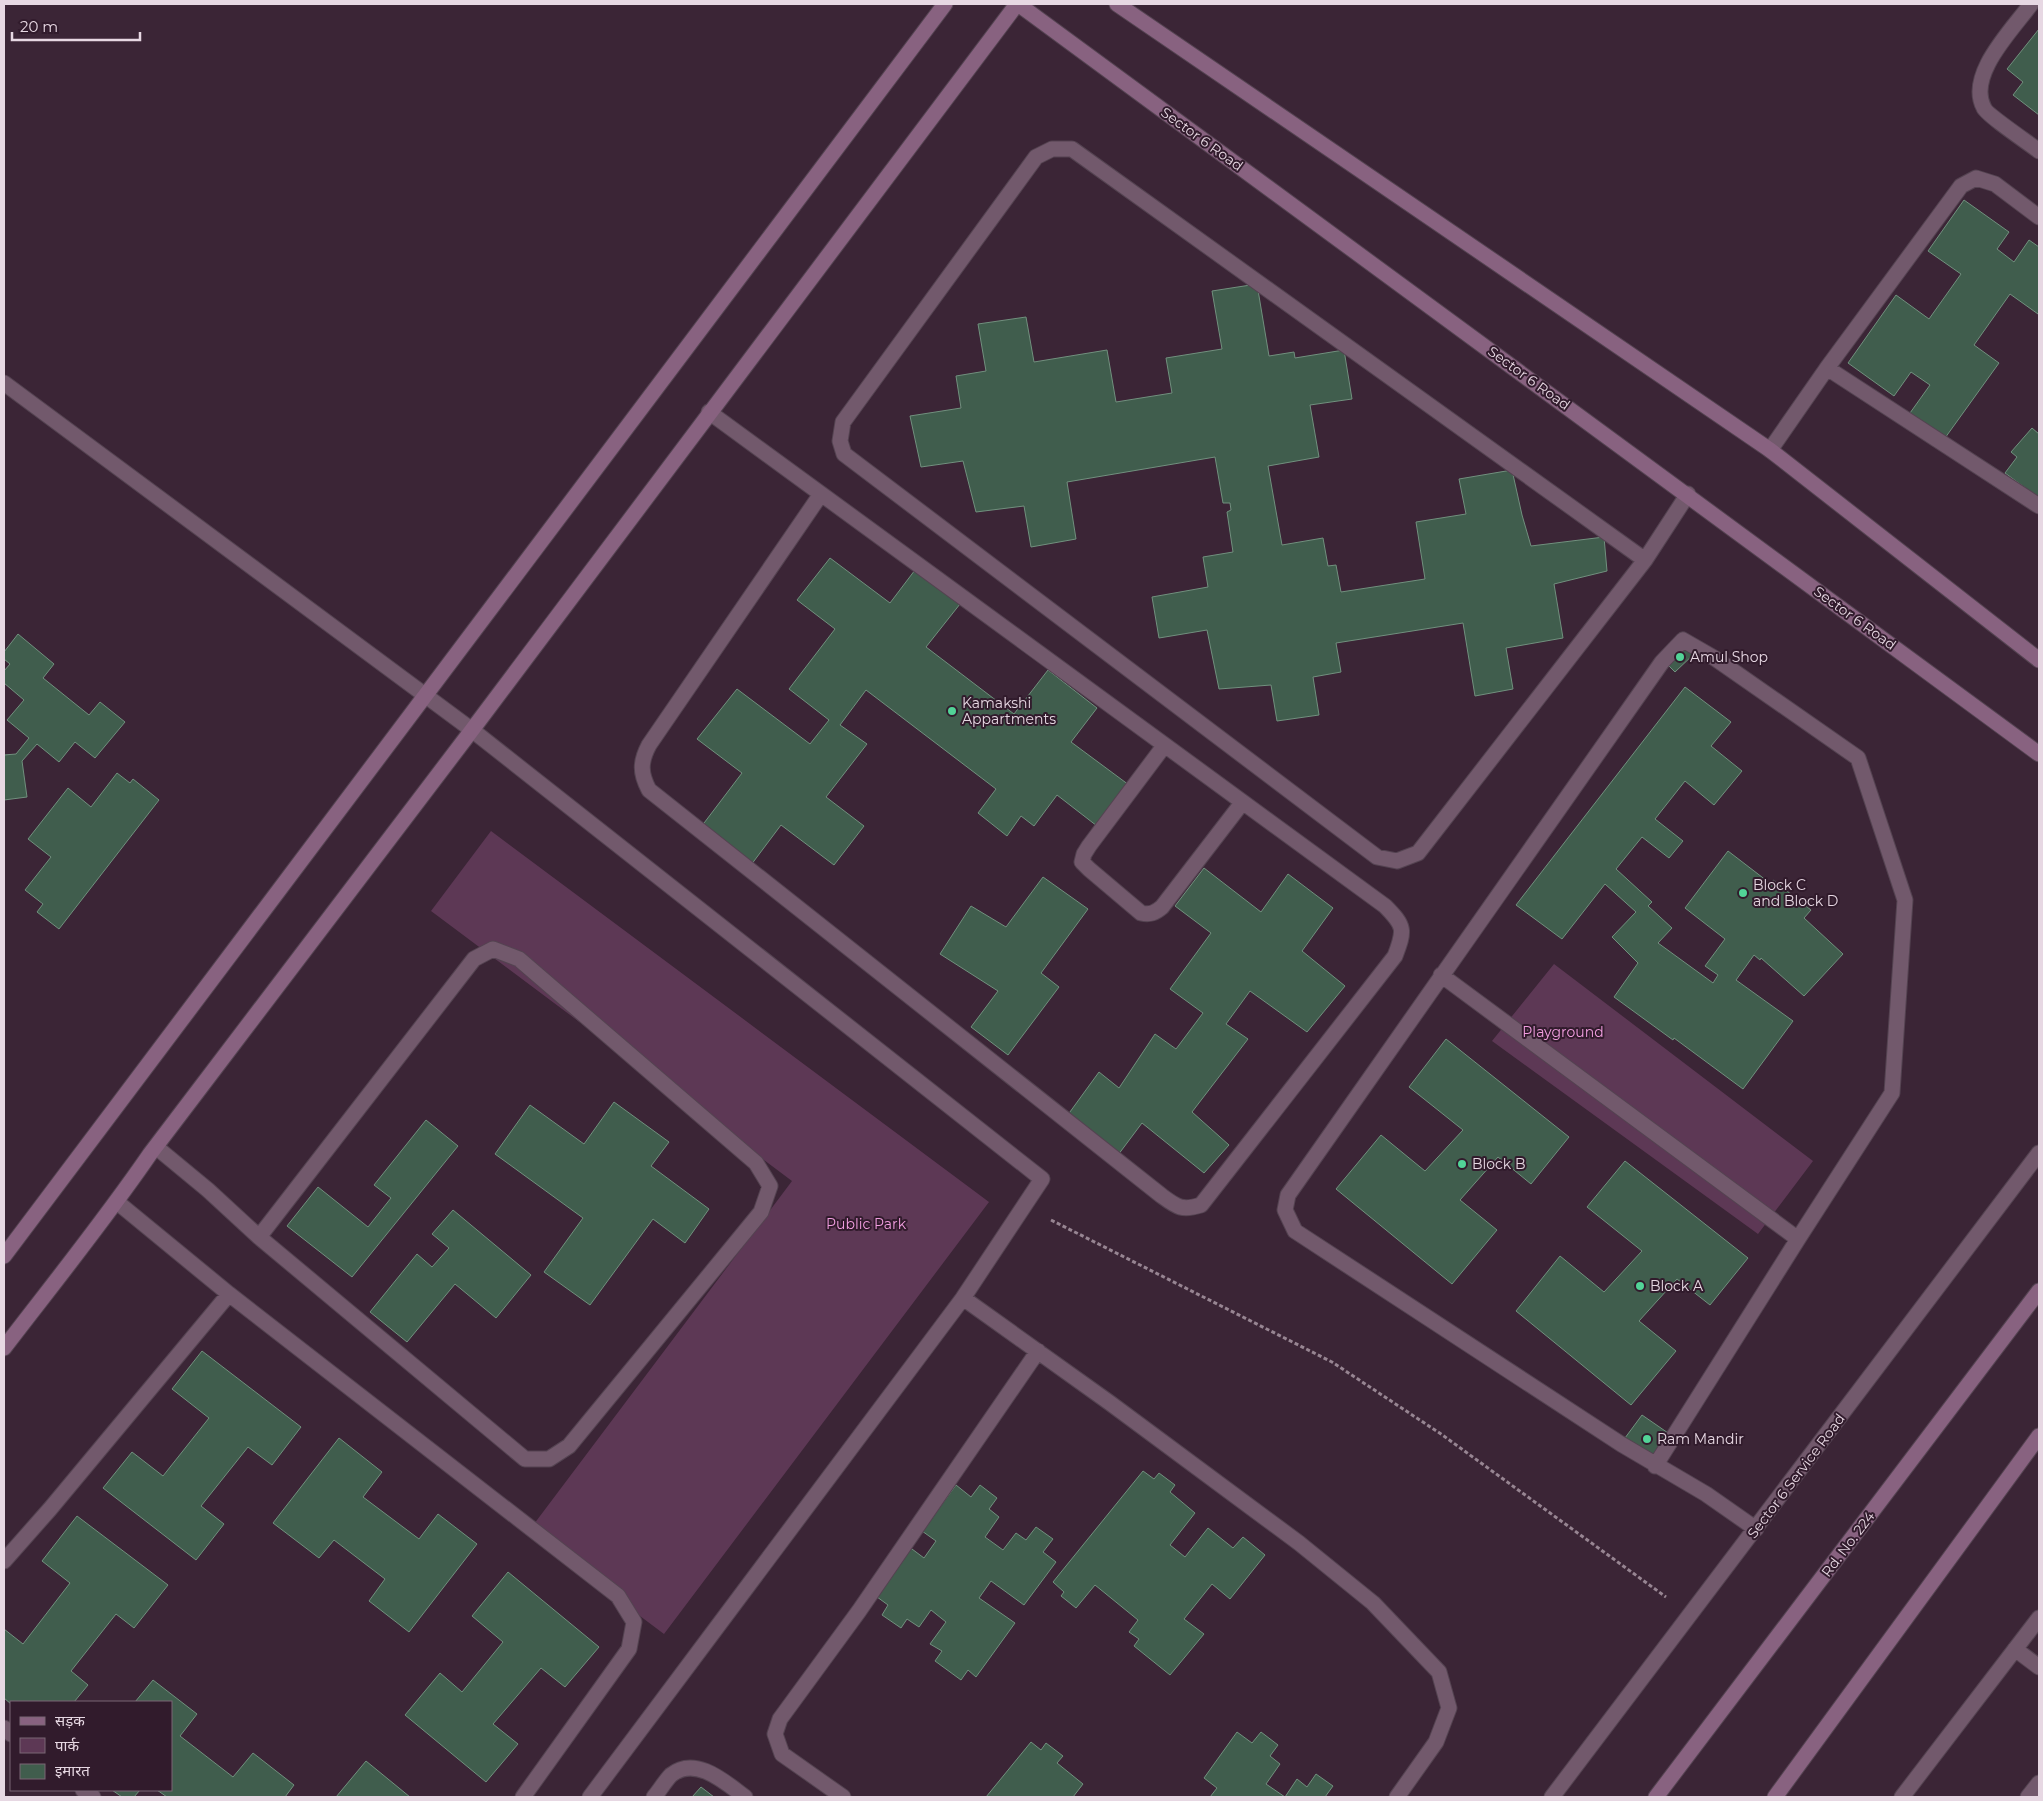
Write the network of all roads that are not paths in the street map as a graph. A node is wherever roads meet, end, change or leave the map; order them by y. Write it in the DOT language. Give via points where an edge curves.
graph roads {
  1 [pos="945,4"];
  2 [pos="1018,4"];
  3 [pos="1117,4"];
  4 [pos="2031,4"];
  5 [pos="2039,151"];
  6 [pos="2039,217"];
  7 [pos="1827,368"];
  8 [pos="4,383"];
  9 [pos="709,412"];
  10 [pos="1770,450"];
  11 [pos="821,494"];
  12 [pos="1688,494"];
  13 [pos="2039,506"];
  14 [pos="1645,560"];
  15 [pos="2039,660"];
  16 [pos="425,695"];
  17 [pos="472,730"];
  18 [pos="1164,746"];
  19 [pos="2039,754"];
  20 [pos="1242,803"];
  21 [pos="1441,975"];
  22 [pos="156,1147"];
  23 [pos="2039,1153"];
  24 [pos="117,1202"];
  25 [pos="259,1237"];
  26 [pos="1798,1238"];
  27 [pos="4,1256"];
  28 [pos="2039,1292"];
  29 [pos="229,1294"];
  30 [pos="963,1298"];
  31 [pos="4,1348"];
  32 [pos="1038,1351"];
  33 [pos="2039,1436"];
  34 [pos="1655,1466"];
  35 [pos="1756,1529"];
  36 [pos="4,1561"];
  37 [pos="2039,1618"];
  38 [pos="2015,1649"];
  39 [pos="2039,1668"];
  40 [pos="2039,1783"];
  41 [pos="523,1797"];
  42 [pos="590,1797"];
  43 [pos="654,1797"];
  44 [pos="745,1797"];
  45 [pos="843,1797"];
  46 [pos="1397,1797"];
  47 [pos="1552,1797"];
  48 [pos="1656,1797"];
  49 [pos="1775,1797"];
  50 [pos="1902,1797"];
  51 [pos="2028,1797"];
  1 -- 16 [label="street"];
  2 -- 9 [label="street"];
  2 -- 12 [label="street, Sector 6 Road"];
  3 -- 10 [label="street"];
  4 -- 5 [label="street" via="1985,66 1979,92 1984,110"];
  6 -- 7 [label="street" via="1995,184 1976,178 1961,186"];
  7 -- 10 [label="street"];
  7 -- 13 [label="street"];
  8 -- 16 [label="street"];
  9 -- 11 [label="street"];
  9 -- 17 [label="street"];
  10 -- 15 [label="street"];
  11 -- 18 [label="street"];
  11 -- 20 [label="street" via="649,745 642,758 642,776 649,790 1154,1190 1177,1207 1189,1209 1201,1205 1250,1143 1395,956 1403,935 1398,919 1384,906"];
  12 -- 14 [label="street"];
  12 -- 19 [label="street, Sector 6 Road"];
  14 -- 14 [label="street" via="1072,149 1052,149 1036,157 844,422 840,441 844,454 1377,857 1397,861 1418,852"];
  16 -- 17 [label="street"];
  16 -- 27 [label="street"];
  17 -- 22 [label="street"];
  17 -- 30 [label="street" via="1042,1179"];
  18 -- 20 [label="street"];
  18 -- 20 [label="street" via="1089,846 1082,862 1141,913 1149,915 1162,907"];
  21 -- 26 [label="street"];
  21 -- 26 [label="street" via="1662,662 1683,640 1716,659 1858,758 1905,900 1892,1093"];
  21 -- 34 [label="street" via="1288,1195 1285,1210 1295,1231"];
  22 -- 24 [label="street"];
  22 -- 25 [label="street"];
  23 -- 35 [label="street, Sector 6 Service Road"];
  24 -- 29 [label="street"];
  24 -- 31 [label="street"];
  25 -- 25 [label="street" via="474,959 493,949 519,959 756,1163 770,1186 761,1212 569,1446 549,1459 525,1459"];
  26 -- 34 [label="street"];
  28 -- 48 [label="street, Rd. No. 224"];
  29 -- 36 [label="street"];
  29 -- 41 [label="street" via="618,1596 634,1622 630,1649"];
  30 -- 32 [label="street"];
  30 -- 42 [label="street"];
  32 -- 45 [label="street" via="859,1611 780,1719 776,1734 782,1754"];
  32 -- 46 [label="street" via="1299,1542 1373,1603 1439,1672 1449,1708 1436,1742"];
  33 -- 49 [label="street"];
  34 -- 35 [label="street" via="1706,1494"];
  35 -- 47 [label="street, Sector 6 Service Road"];
  37 -- 38 [label="street"];
  38 -- 39 [label="street"];
  38 -- 50 [label="street"];
  40 -- 51 [label="street"];
  43 -- 44 [label="street" via="672,1774 689,1768 711,1772"];
}
